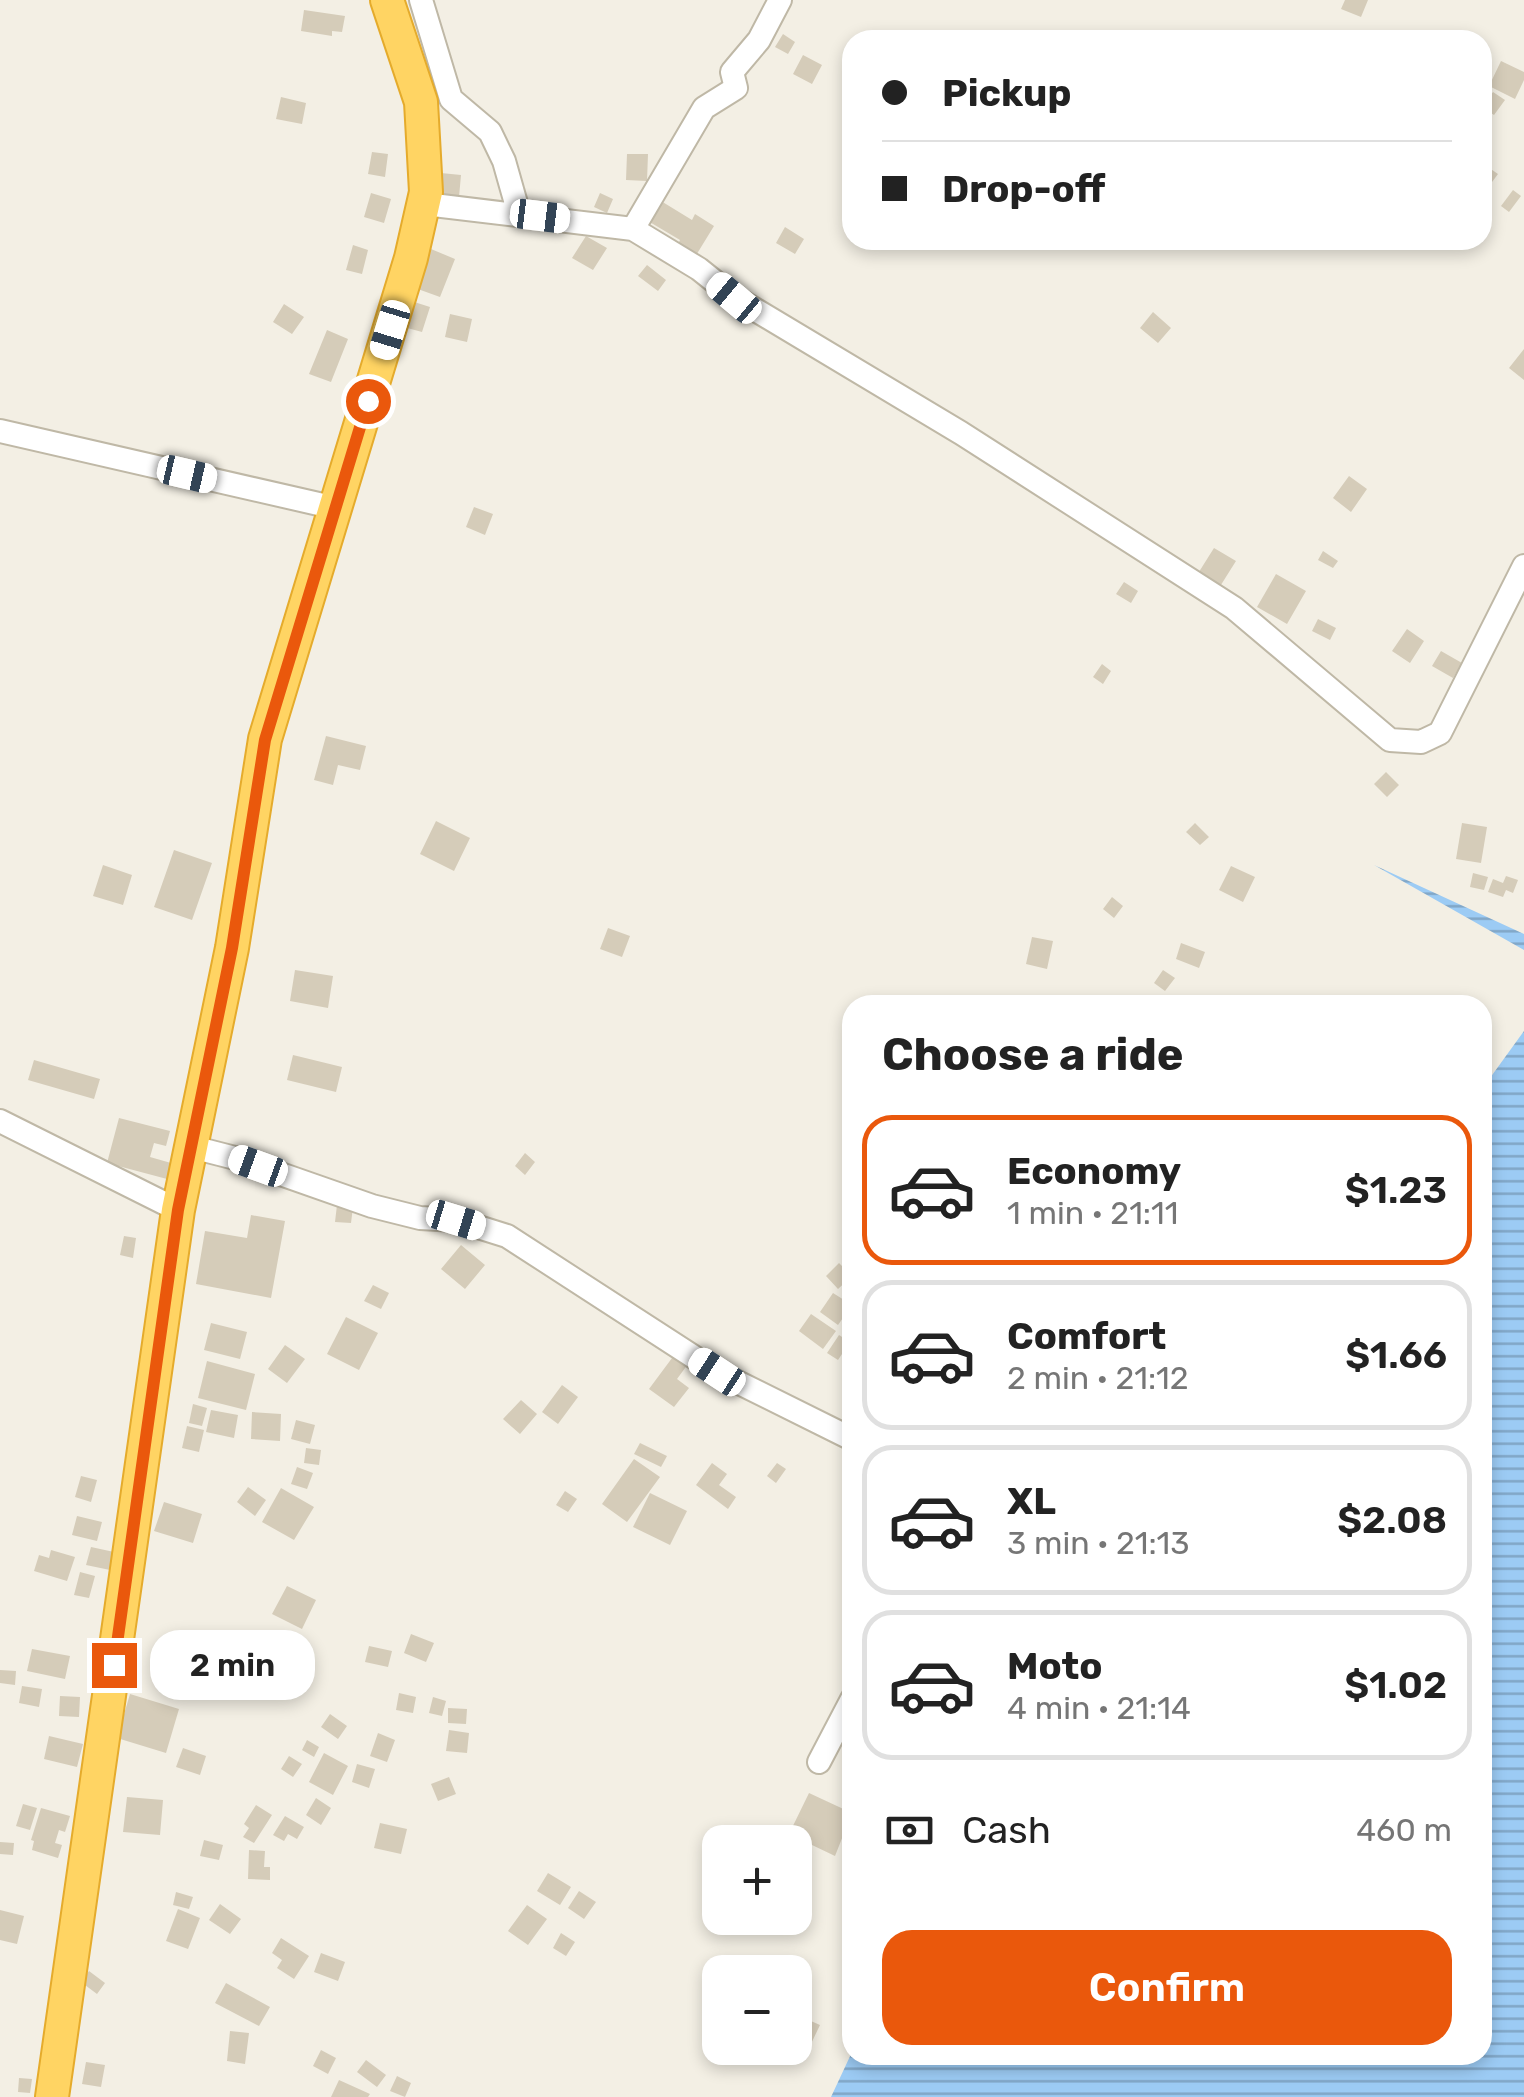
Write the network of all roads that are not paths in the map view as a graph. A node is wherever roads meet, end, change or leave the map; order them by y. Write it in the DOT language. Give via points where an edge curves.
graph roads {
  1 [pos="386,0"];
  2 [pos="420,0"];
  3 [pos="780,0"];
  4 [pos="425,204"];
  5 [pos="519,214"];
  6 [pos="633,229"];
  7 [pos="0,430"];
  8 [pos="336,508"];
  9 [pos="1524,566"];
  10 [pos="0,1121"];
  11 [pos="192,1148"];
  12 [pos="178,1210"];
  13 [pos="842,1434"];
  14 [pos="842,1717"];
  15 [pos="818,1762"];
  16 [pos="52,2097"];
  1 -- 4 [label="highway" via="421,102"];
  2 -- 5 [label="street" via="451,99 490,132"];
  3 -- 6 [label="street" via="732,72 736,88 704,108"];
  4 -- 5 [label="street"];
  4 -- 8 [label="highway"];
  5 -- 6 [label="street"];
  6 -- 9 [label="street" via="1234,608 1390,740 1421,742 1440,734"];
  7 -- 8 [label="street"];
  8 -- 11 [label="highway" via="265,740"];
  10 -- 12 [label="street"];
  11 -- 12 [label="highway"];
  11 -- 13 [label="street" via="372,1206 507,1236 717,1372"];
  12 -- 16 [label="highway"];
  14 -- 15 [label="street"];
}
